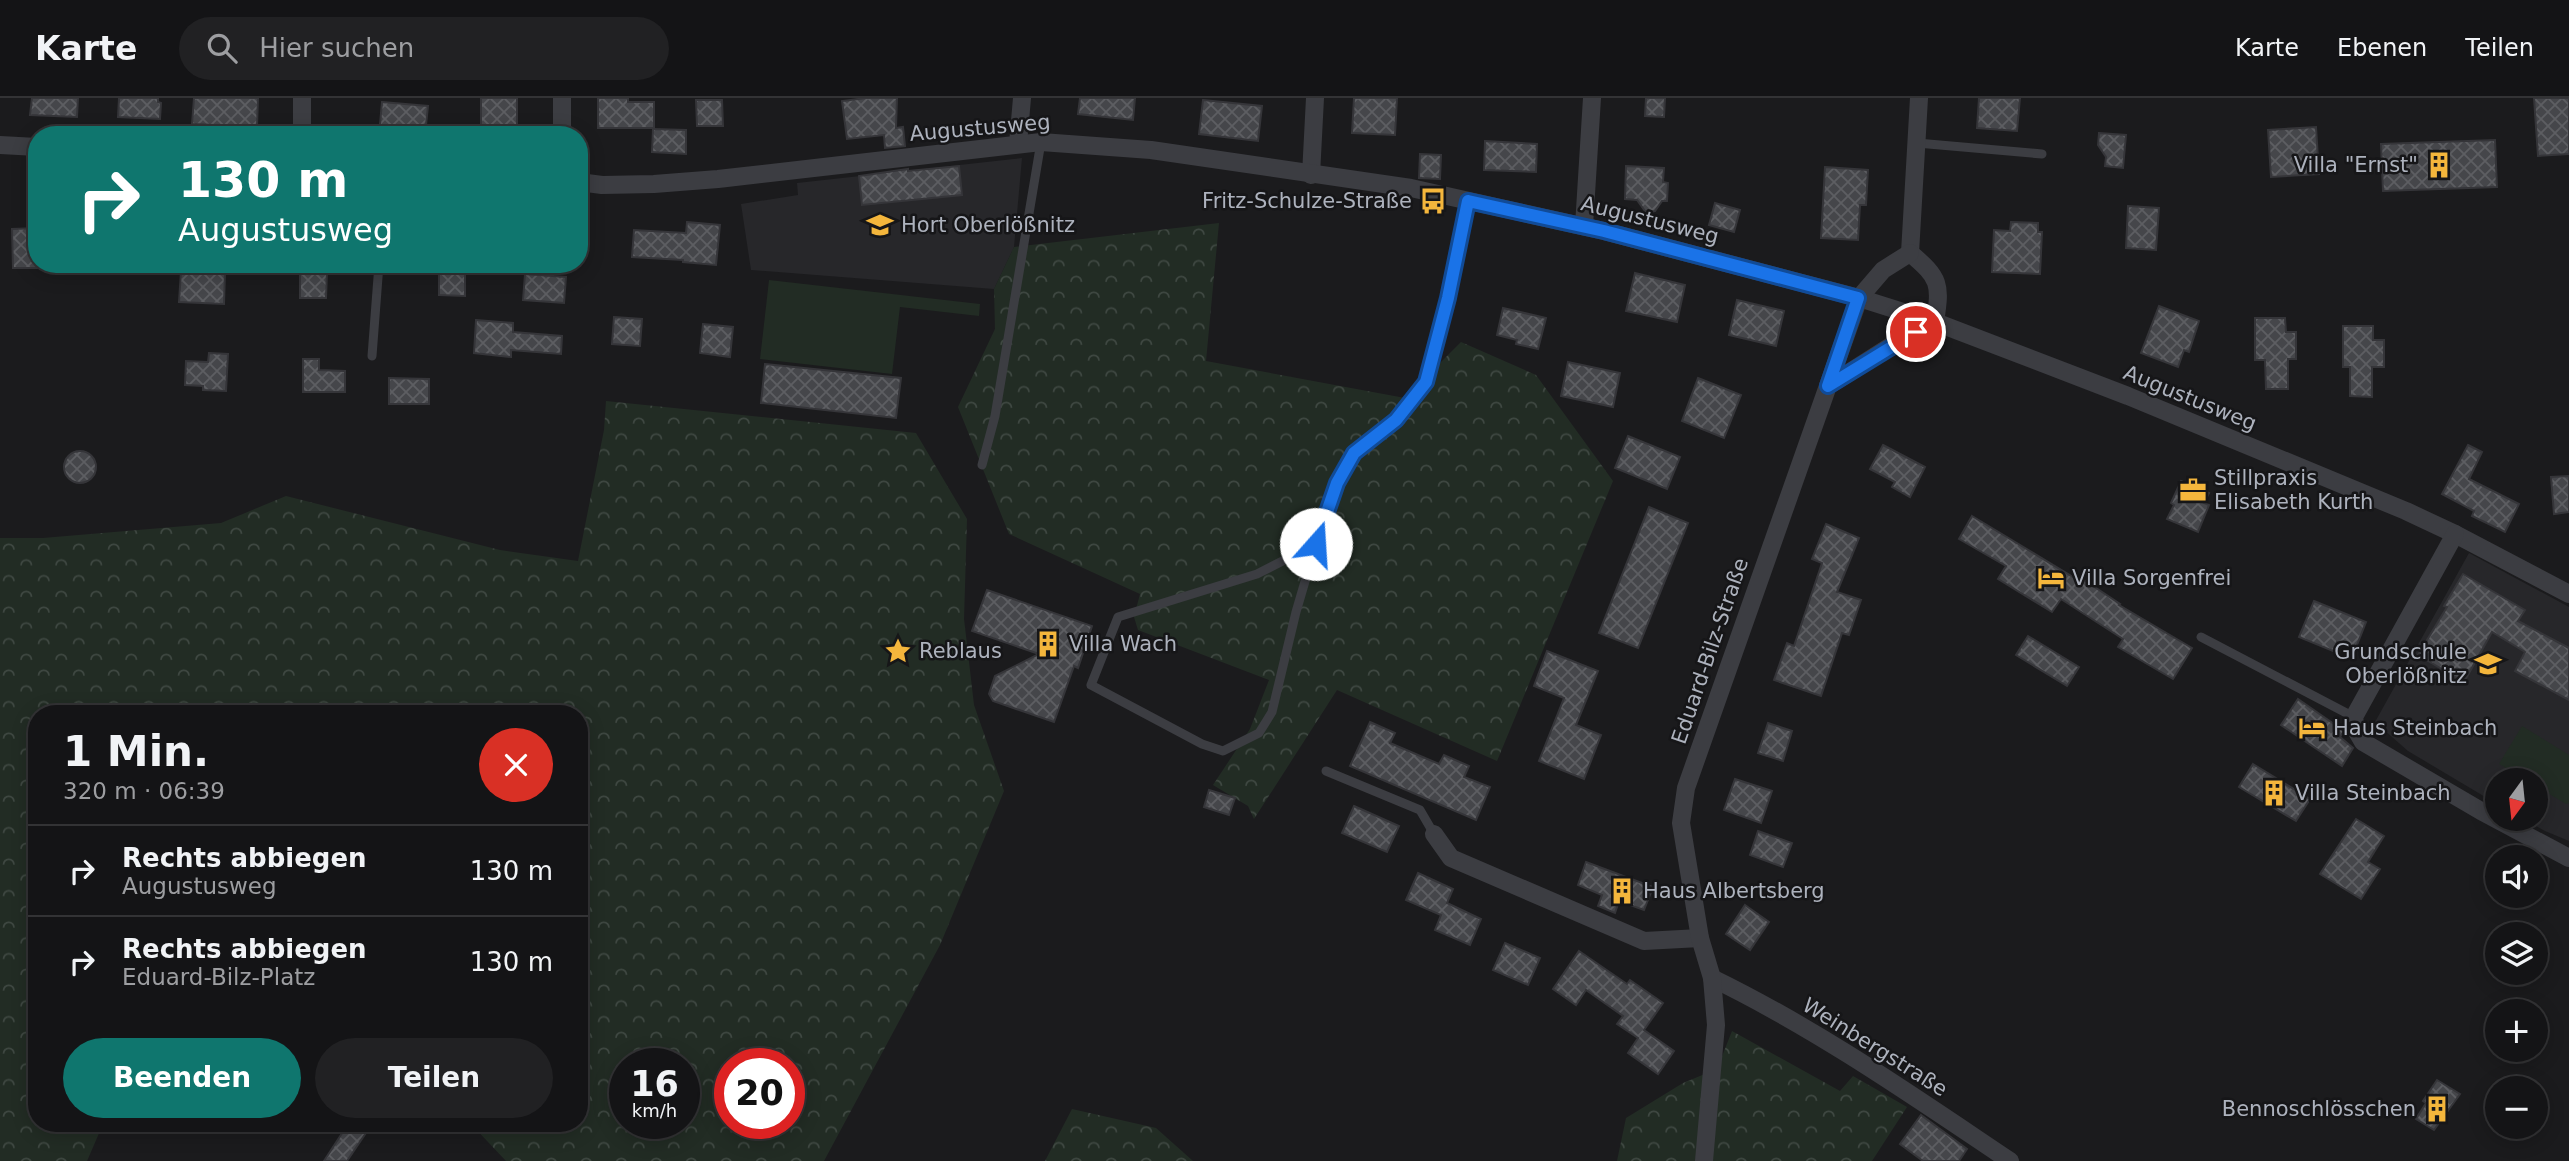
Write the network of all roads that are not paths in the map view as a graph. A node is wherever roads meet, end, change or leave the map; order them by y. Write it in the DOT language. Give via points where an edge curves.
graph roads {
  1 [pos="302,98"];
  2 [pos="562,98"];
  3 [pos="1022,98"];
  4 [pos="1315,98"];
  5 [pos="1592,98"];
  6 [pos="1919,98"];
  7 [pos="302,126"];
  8 [pos="562,126"];
  9 [pos="1041,142"];
  10 [pos="1917,143"];
  11 [pos="1018,144"];
  12 [pos="0,145"];
  13 [pos="28,147"];
  14 [pos="2042,154"];
  15 [pos="1311,175"];
  16 [pos="588,183"];
  17 [pos="1468,201"];
  18 [pos="1584,226"];
  19 [pos="1910,253"];
  20 [pos="378,273"];
  21 [pos="1858,298"];
  22 [pos="1935,322"];
  23 [pos="372,356"];
  24 [pos="1828,386"];
  25 [pos="982,465"];
  26 [pos="2455,534"];
  27 [pos="1316,544"];
  28 [pos="2569,594"];
  29 [pos="2201,637"];
  30 [pos="2354,717"];
  31 [pos="1326,771"];
  32 [pos="1434,834"];
  33 [pos="2569,858"];
  34 [pos="1700,938"];
  35 [pos="1712,978"];
  36 [pos="1703,1161"];
  37 [pos="2010,1161"];
  1 -- 7 [label="street"];
  2 -- 8 [label="street"];
  3 -- 11 [label="street"];
  4 -- 15 [label="street"];
  5 -- 18 [label="street"];
  6 -- 10 [label="street"];
  9 -- 11 [label="street, Augustusweg"];
  9 -- 15 [label="street, Augustusweg" via="1151,150"];
  9 -- 25 [label="lane" via="995,416"];
  10 -- 14 [label="lane"];
  10 -- 19 [label="street"];
  11 -- 16 [label="street, Augustusweg" via="718,179"];
  12 -- 13 [label="street"];
  15 -- 17 [label="street, Augustusweg" via="1411,188"];
  17 -- 18 [label="street, Augustusweg"];
  17 -- 27 [label="lane" via="1426,382 1396,420 1354,453 1337,483"];
  18 -- 21 [label="street, Augustusweg"];
  19 -- 21 [label="street" via="1883,270"];
  19 -- 22 [label="street" via="1929,268 1940,291"];
  20 -- 23 [label="lane"];
  21 -- 22 [label="street, Augustusweg"];
  21 -- 24 [label="street, Eduard-Bilz-Straße"];
  22 -- 24 [label="street"];
  22 -- 26 [label="street, Augustusweg" via="2128,396"];
  24 -- 34 [label="street, Eduard-Bilz-Straße" via="1686,788 1681,823"];
  26 -- 28 [label="street, Augustusweg"];
  26 -- 30 [label="street"];
  27 -- 27 [label="lane" via="1272,712 1259,733 1223,751 1091,685 1118,617 1256,575"];
  29 -- 30 [label="lane"];
  30 -- 33 [label="street" via="2363,742"];
  31 -- 32 [label="lane" via="1420,810"];
  32 -- 34 [label="street" via="1451,858 1644,941"];
  34 -- 35 [label="street, Eduard-Bilz-Straße"];
  35 -- 36 [label="street, Eduard-Bilz-Straße" via="1716,1025"];
  35 -- 37 [label="street, Weinbergstraße" via="1880,1074"];
}
